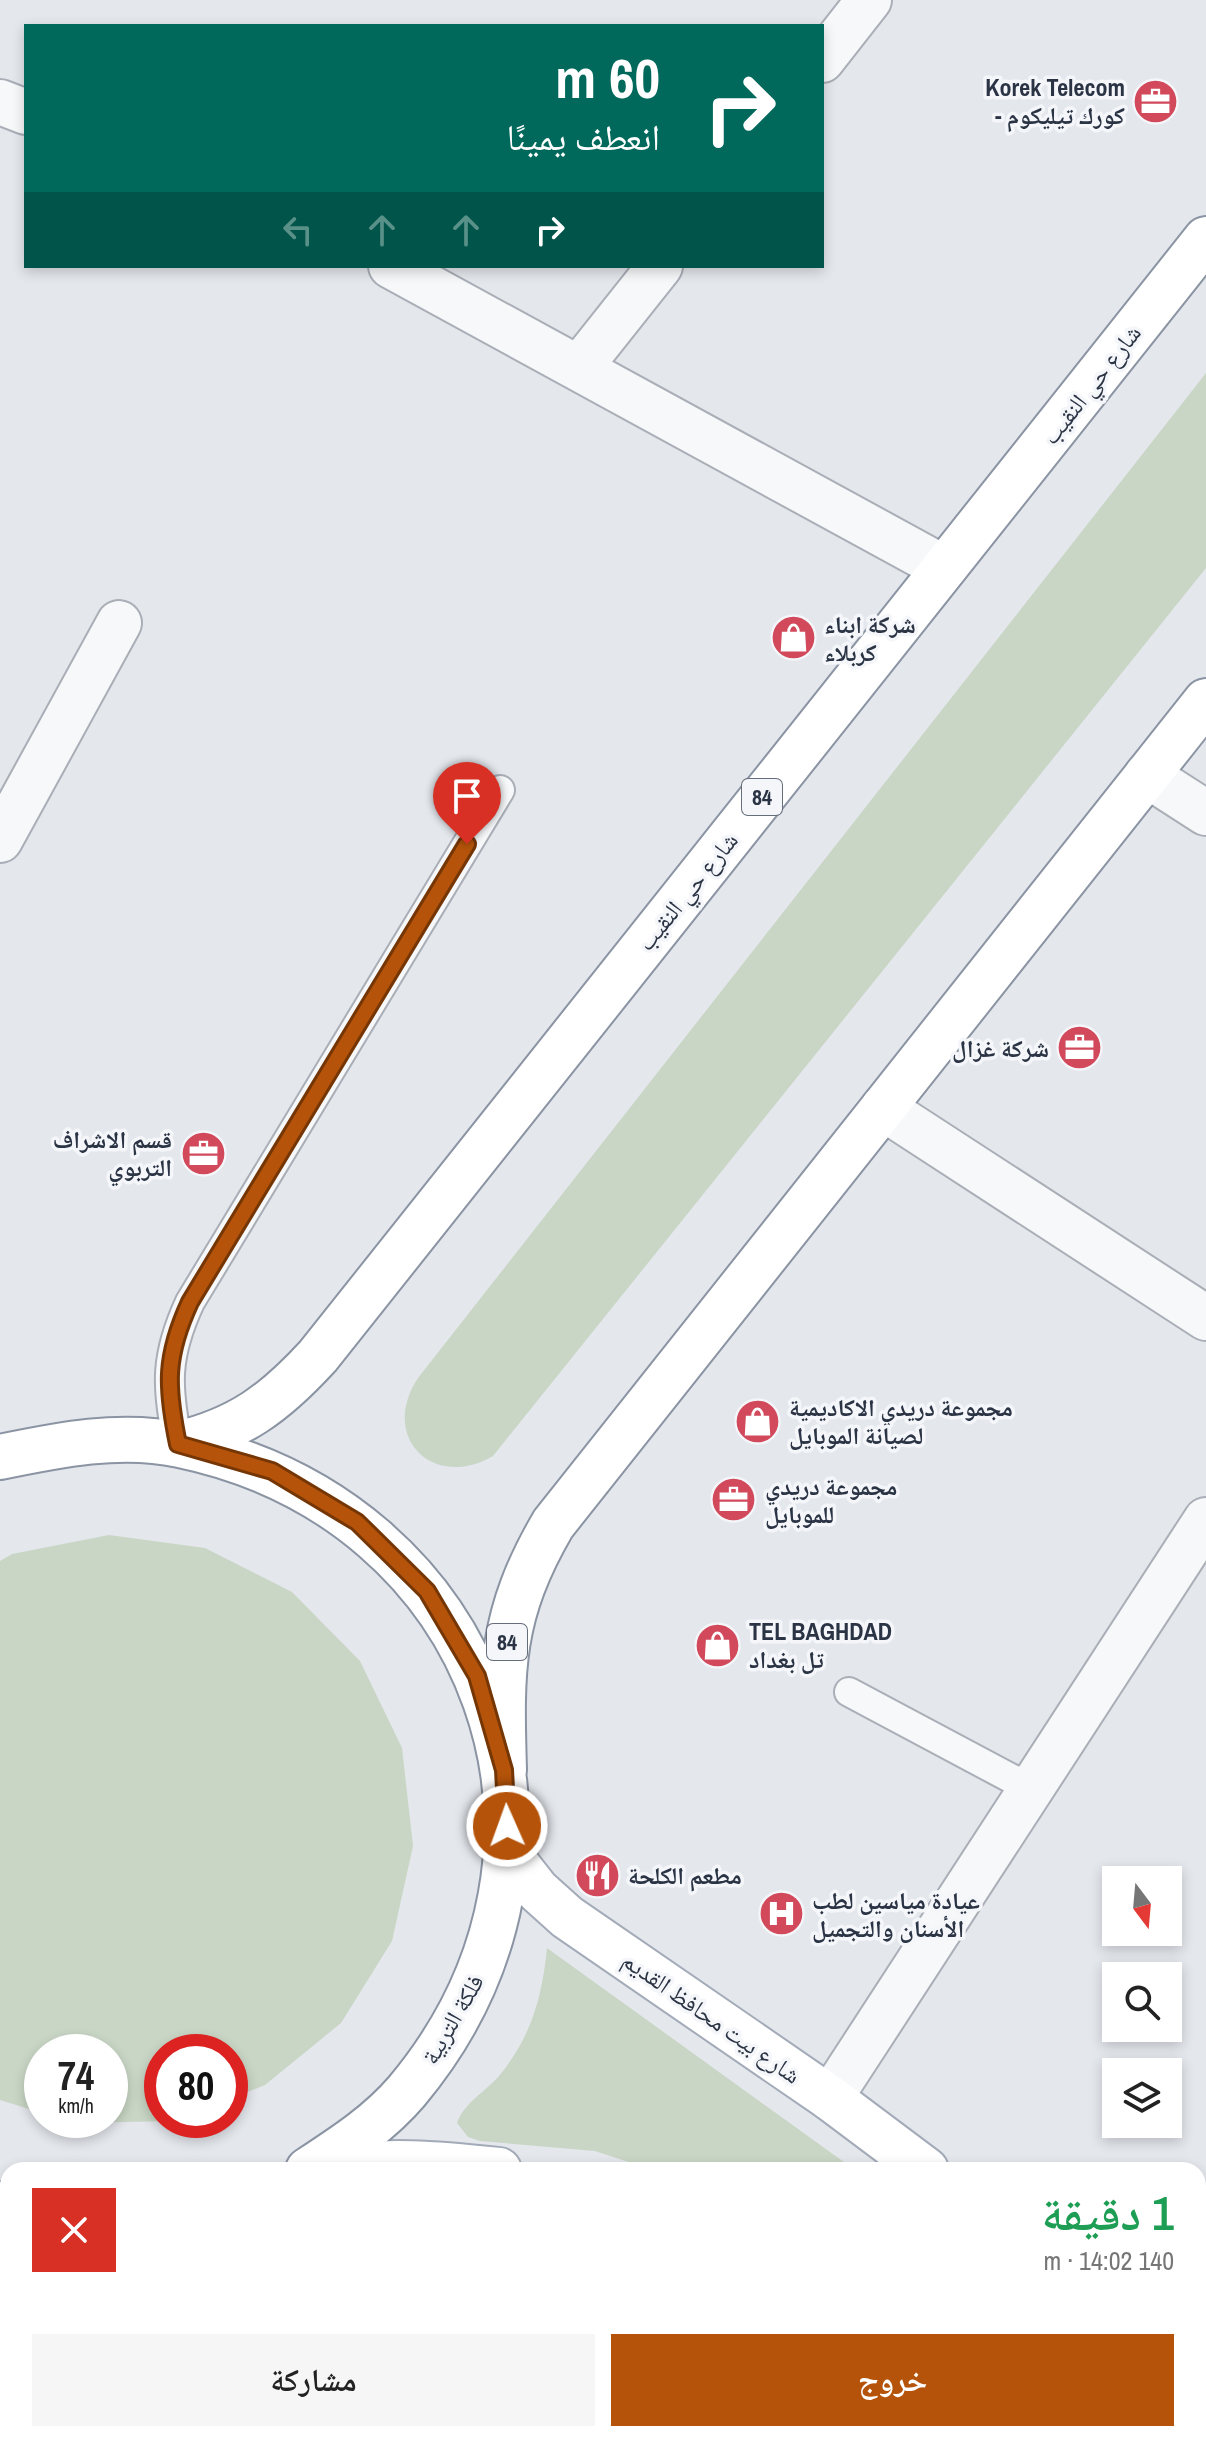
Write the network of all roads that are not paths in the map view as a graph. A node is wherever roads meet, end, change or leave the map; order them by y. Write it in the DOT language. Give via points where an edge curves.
graph roads {
  1 [pos="869,0"];
  2 [pos="824,57"];
  3 [pos="0,102"];
  4 [pos="24,111"];
  5 [pos="1206,239"];
  6 [pos="395,268"];
  7 [pos="658,268"];
  8 [pos="579,368"];
  9 [pos="944,568"];
  10 [pos="119,623"];
  11 [pos="1206,701"];
  12 [pos="1147,775"];
  13 [pos="500,790"];
  14 [pos="1206,813"];
  15 [pos="0,840"];
  16 [pos="883,1108"];
  17 [pos="1206,1318"];
  18 [pos="178,1444"];
  19 [pos="0,1457"];
  20 [pos="1206,1520"];
  21 [pos="849,1692"];
  22 [pos="504,1770"];
  23 [pos="1033,1790"];
  24 [pos="508,1853"];
  25 [pos="830,2098"];
  26 [pos="320,2162"];
  27 [pos="915,2162"];
  1 -- 2 [label="street"];
  3 -- 4 [label="street"];
  5 -- 9 [label="main road, شارع حي النقيب / 84"];
  6 -- 8 [label="street"];
  7 -- 8 [label="street"];
  8 -- 9 [label="street"];
  9 -- 18 [label="main road, شارع حي النقيب / 84" via="318,1356 237,1425"];
  10 -- 15 [label="street"];
  11 -- 12 [label="main road, 84"];
  12 -- 14 [label="street"];
  12 -- 16 [label="main road, 84"];
  13 -- 18 [label="lane" via="190,1302 173,1338 168,1373"];
  16 -- 17 [label="street"];
  16 -- 22 [label="main road, 84" via="553,1524 510,1617"];
  18 -- 19 [label="main road, فلكة التربية / 84" via="88,1440"];
  18 -- 22 [label="main road, فلكة التربية / 84" via="272,1471 357,1522 427,1591 477,1676"];
  20 -- 23 [label="street"];
  21 -- 23 [label="lane"];
  22 -- 24 [label="main road, فلكة التربية / 84"];
  23 -- 25 [label="street"];
  24 -- 25 [label="main road, شارع بيت محافظ القديم" via="567,1917"];
  24 -- 26 [label="main road, فلكة التربية / 84" via="498,1919 477,1982 446,2041 405,2094 356,2139"];
  25 -- 27 [label="main road, شارع بيت محافظ القديم"];
}
